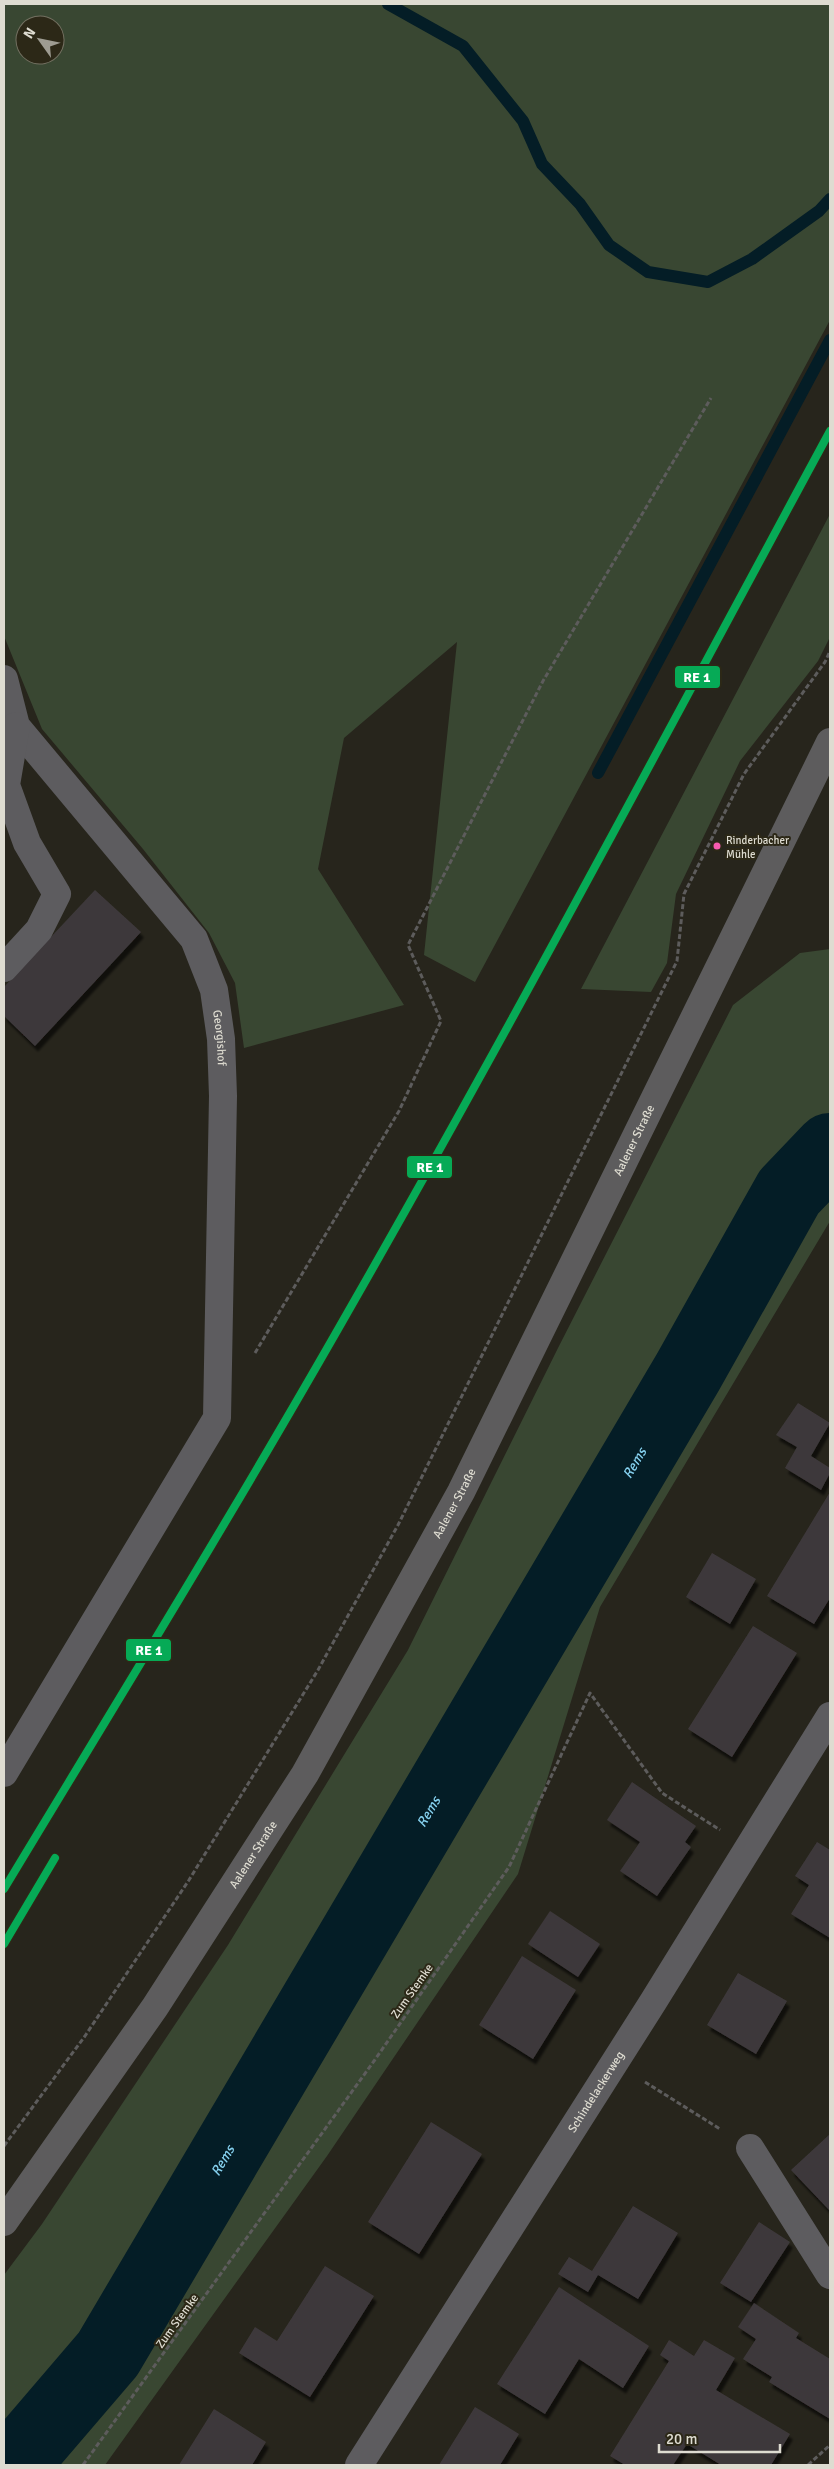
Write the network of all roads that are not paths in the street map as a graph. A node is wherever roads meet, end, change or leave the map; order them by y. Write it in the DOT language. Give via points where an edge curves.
graph roads {
  1 [pos="4,679"];
  2 [pos="16,726"];
  3 [pos="830,742"];
  4 [pos="4,968"];
  5 [pos="830,1716"];
  6 [pos="4,1773"];
  7 [pos="750,2148"];
  8 [pos="4,2222"];
  9 [pos="830,2275"];
  10 [pos="359,2465"];
  1 -- 2 [label="street, Georgishof"];
  2 -- 4 [label="street, Georgishof" via="6,785 27,843 57,894 39,930"];
  2 -- 6 [label="street, Georgishof" via="194,939 214,990 221,1038 223,1096 216,1418"];
  3 -- 8 [label="main road, Aalener Straße" via="461,1492 305,1774 155,2007"];
  5 -- 10 [label="street, Schindelackerweg" via="750,1848"];
  7 -- 9 [label="street"];
}
